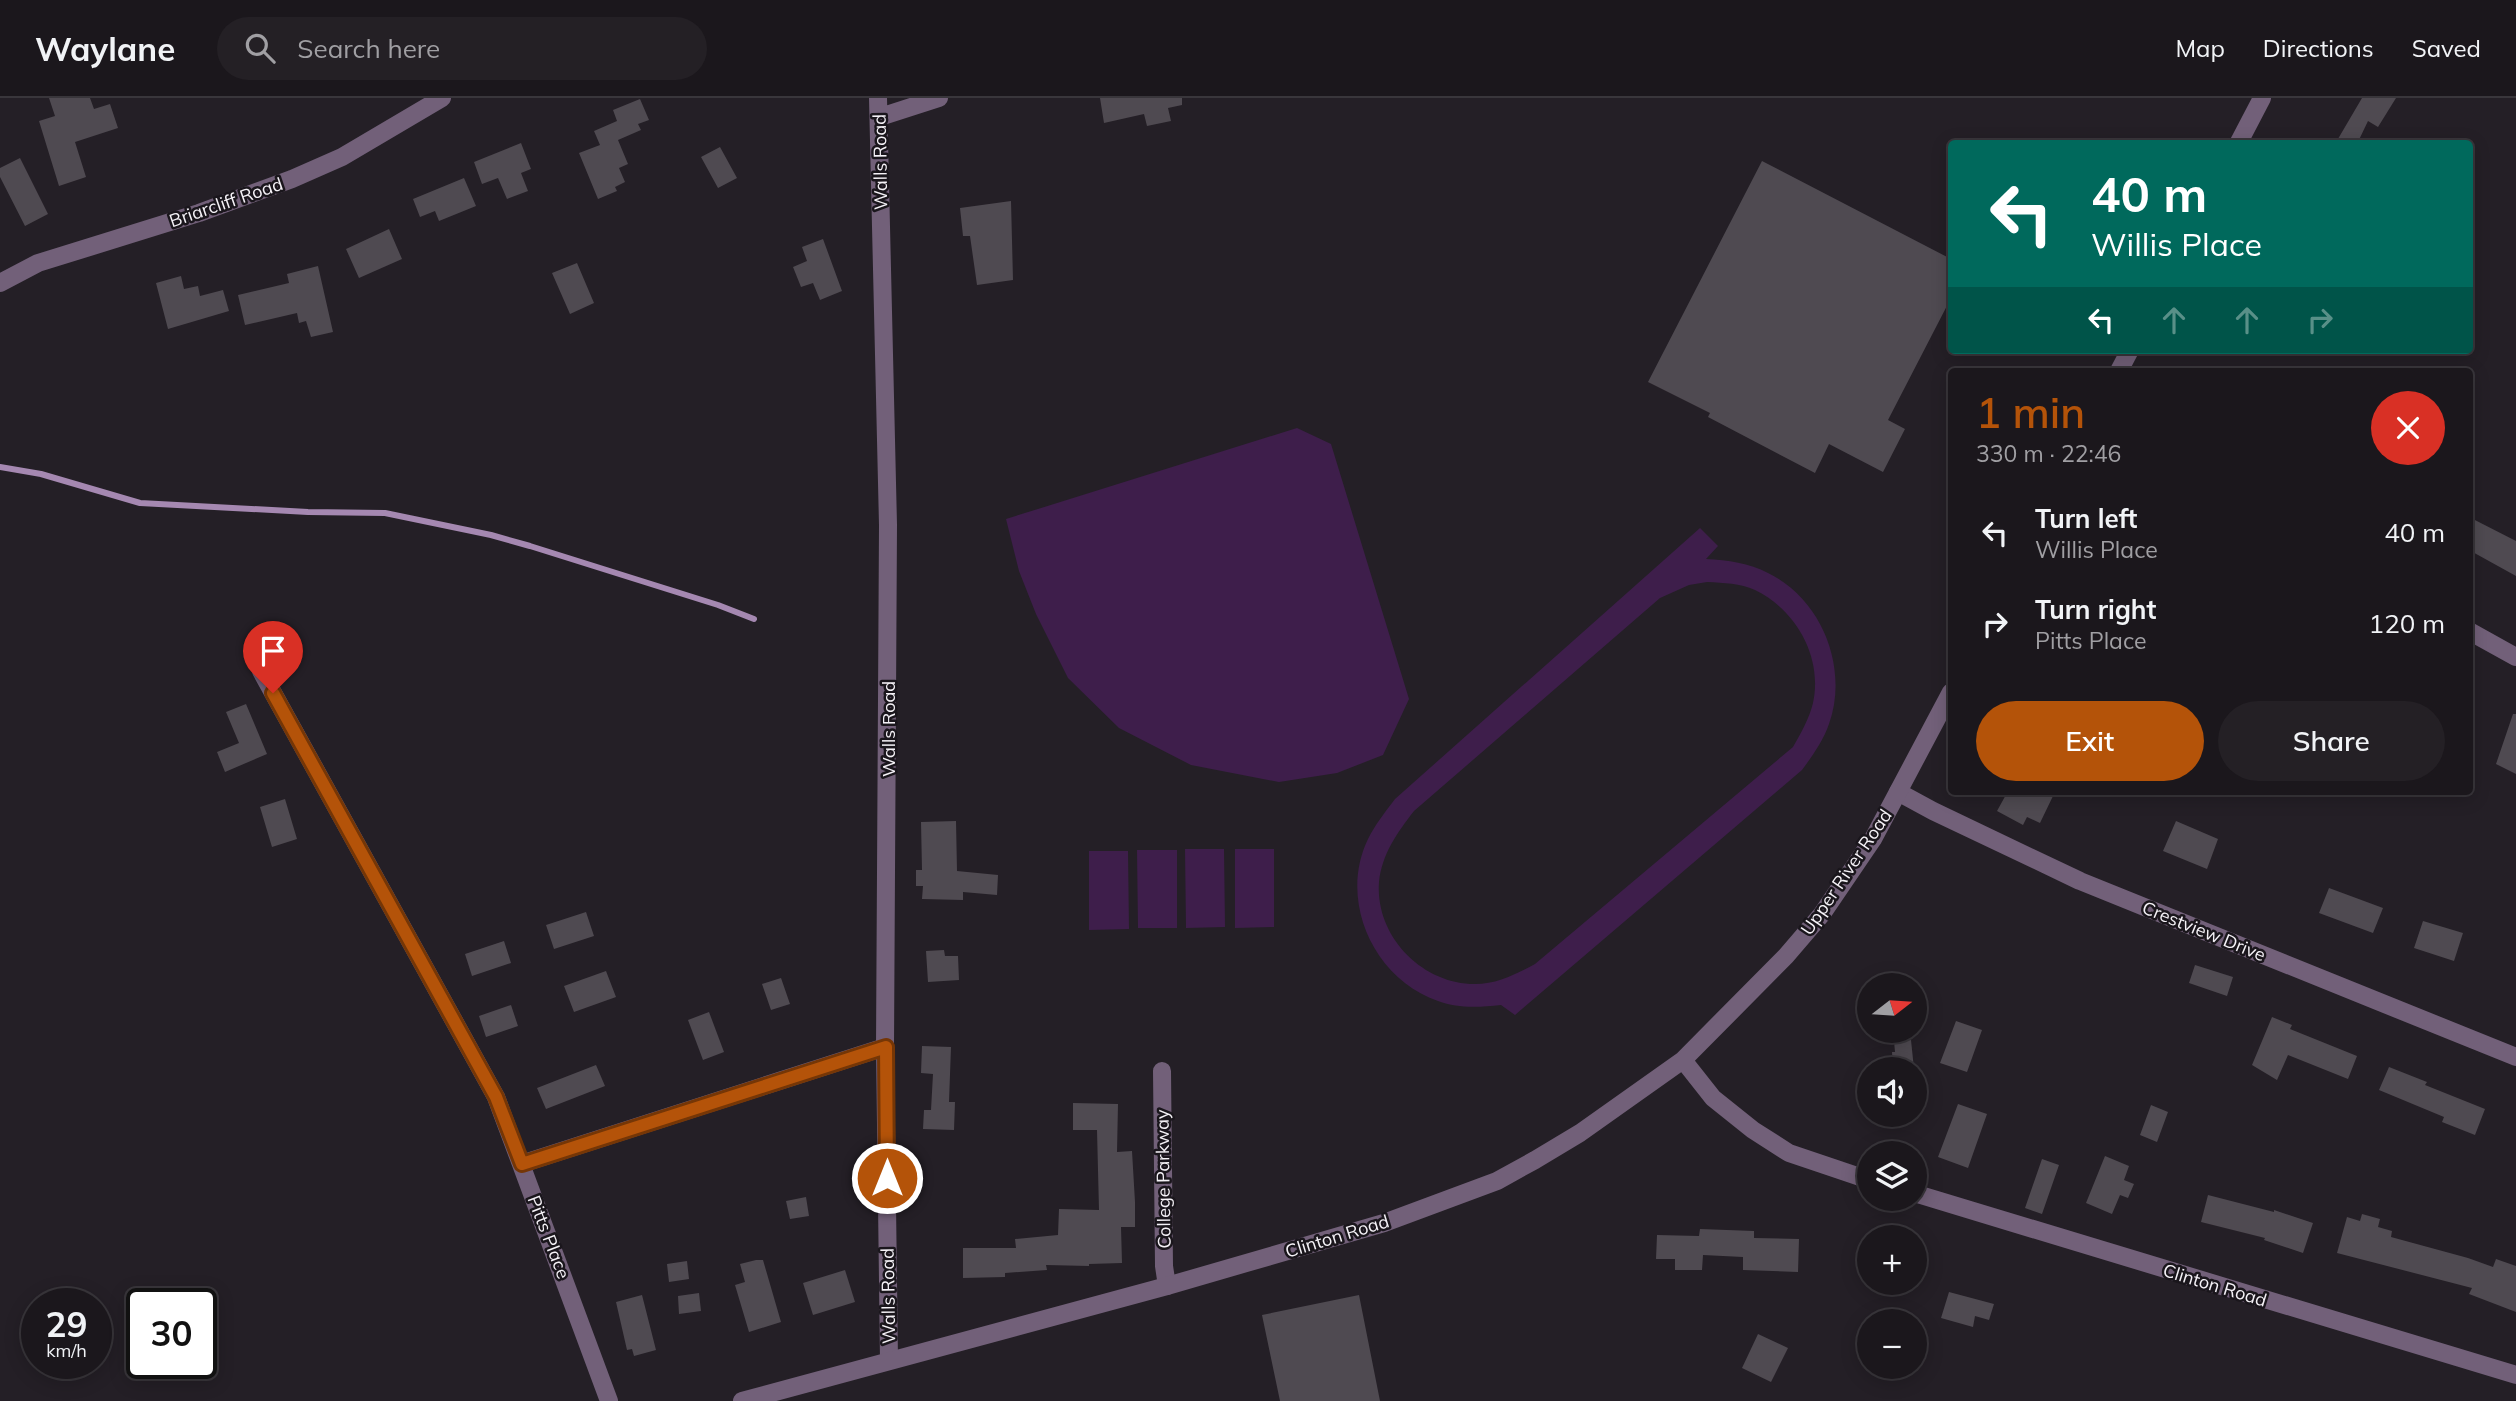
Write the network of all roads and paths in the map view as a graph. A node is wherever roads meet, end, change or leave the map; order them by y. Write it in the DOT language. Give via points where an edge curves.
graph roads {
  1 [pos="442,98"];
  2 [pos="878,98"];
  3 [pos="939,98"];
  4 [pos="2262,98"];
  5 [pos="880,117"];
  6 [pos="2240,140"];
  7 [pos="0,283"];
  8 [pos="2473,633"];
  9 [pos="2516,657"];
  10 [pos="261,671"];
  11 [pos="1948,698"];
  12 [pos="1899,792"];
  13 [pos="886,1047"];
  14 [pos="2516,1057"];
  15 [pos="1683,1060"];
  16 [pos="1162,1071"];
  17 [pos="522,1164"];
  18 [pos="1857,1176"];
  19 [pos="1927,1197"];
  20 [pos="1167,1286"];
  21 [pos="888,1360"];
  22 [pos="2516,1375"];
  23 [pos="609,1401"];
  24 [pos="742,1401"];
  1 -- 7 [label="street, Briarcliff Road" via="342,157 292,179 38,263"];
  2 -- 5 [label="street, Walls Road"];
  3 -- 5 [label="street"];
  4 -- 6 [label="street"];
  5 -- 13 [label="street, Walls Road" via="888,524"];
  8 -- 9 [label="street"];
  10 -- 17 [label="street, Pitts Place" via="496,1097"];
  11 -- 12 [label="street, Upper River Road"];
  12 -- 14 [label="street, Crestview Drive" via="2080,881"];
  12 -- 15 [label="street, Upper River Road" via="1873,839 1807,932"];
  13 -- 17 [label="street"];
  13 -- 21 [label="street, Walls Road"];
  15 -- 18 [label="street" via="1713,1098 1753,1130 1789,1153"];
  15 -- 20 [label="street, Clinton Road" via="1580,1133 1497,1181 1384,1223"];
  16 -- 20 [label="street, College Parkway"];
  17 -- 23 [label="street, Pitts Place"];
  19 -- 22 [label="street, Clinton Road"];
  20 -- 21 [label="street, Clinton Road"];
  21 -- 24 [label="street, Clinton Road"];
}
